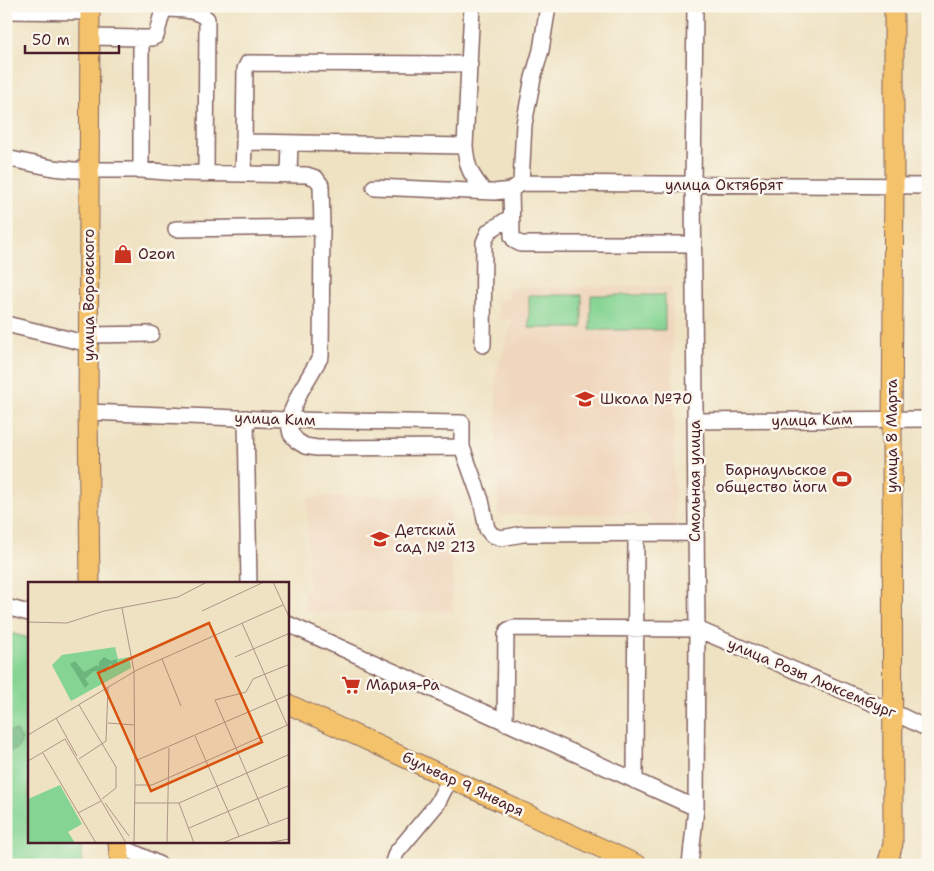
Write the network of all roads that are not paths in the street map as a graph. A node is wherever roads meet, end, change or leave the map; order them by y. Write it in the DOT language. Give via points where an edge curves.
graph roads {
  1 [pos="472,6"];
  2 [pos="548,6"];
  3 [pos="696,6"];
  4 [pos="894,6"];
  5 [pos="163,8"];
  6 [pos="90,9"];
  7 [pos="6,11"];
  8 [pos="90,37"];
  9 [pos="141,38"];
  10 [pos="470,64"];
  11 [pos="244,142"];
  12 [pos="290,144"];
  13 [pos="465,146"];
  14 [pos="6,158"];
  15 [pos="90,170"];
  16 [pos="141,170"];
  17 [pos="206,173"];
  18 [pos="243,174"];
  19 [pos="289,174"];
  20 [pos="693,185"];
  21 [pos="894,185"];
  22 [pos="516,186"];
  23 [pos="928,186"];
  24 [pos="374,187"];
  25 [pos="484,191"];
  26 [pos="511,217"];
  27 [pos="322,227"];
  28 [pos="176,228"];
  29 [pos="694,244"];
  30 [pos="6,324"];
  31 [pos="151,334"];
  32 [pos="89,339"];
  33 [pos="483,345"];
  34 [pos="88,412"];
  35 [pos="246,418"];
  36 [pos="892,419"];
  37 [pos="928,419"];
  38 [pos="288,420"];
  39 [pos="695,421"];
  40 [pos="462,447"];
  41 [pos="695,533"];
  42 [pos="636,534"];
  43 [pos="90,582"];
  44 [pos="249,582"];
  45 [pos="6,608"];
  46 [pos="28,613"];
  47 [pos="289,624"];
  48 [pos="697,629"];
  49 [pos="637,630"];
  50 [pos="289,704"];
  51 [pos="893,712"];
  52 [pos="505,723"];
  53 [pos="928,729"];
  54 [pos="450,778"];
  55 [pos="635,781"];
  56 [pos="696,808"];
  57 [pos="118,844"];
  58 [pos="120,865"];
  59 [pos="160,865"];
  60 [pos="392,865"];
  61 [pos="638,865"];
  62 [pos="690,865"];
  63 [pos="887,865"];
  1 -- 10 [label="street"];
  2 -- 22 [label="street" via="524,124"];
  3 -- 20 [label="street, Смольная улица"];
  4 -- 21 [label="main road, улица 8 Марта"];
  5 -- 9 [label="street" via="156,36"];
  5 -- 17 [label="street" via="201,13 207,19"];
  6 -- 7 [label="street"];
  6 -- 8 [label="main road, улица Воровского"];
  8 -- 9 [label="street"];
  8 -- 15 [label="main road, улица Воровского"];
  9 -- 16 [label="street"];
  10 -- 11 [label="street" via="248,63 245,69"];
  10 -- 13 [label="street"];
  11 -- 12 [label="street"];
  11 -- 18 [label="street"];
  12 -- 13 [label="street"];
  12 -- 19 [label="street"];
  13 -- 25 [label="street" via="466,165"];
  14 -- 15 [label="street" via="53,168"];
  15 -- 16 [label="street"];
  15 -- 32 [label="main road, улица Воровского"];
  16 -- 17 [label="street"];
  17 -- 18 [label="street"];
  18 -- 19 [label="street"];
  19 -- 27 [label="street" via="316,178 321,185"];
  20 -- 21 [label="street, улица Октябрят"];
  20 -- 22 [label="street, улица Октябрят"];
  20 -- 29 [label="street, Смольная улица"];
  21 -- 23 [label="street, улица Октябрят"];
  21 -- 36 [label="main road, улица 8 Марта"];
  22 -- 25 [label="street, улица Октябрят" via="494,192"];
  22 -- 26 [label="street"];
  24 -- 25 [label="street, улица Октябрят"];
  26 -- 29 [label="street" via="512,236 521,244"];
  26 -- 33 [label="street" via="489,230 484,242"];
  27 -- 28 [label="street"];
  27 -- 38 [label="street" via="321,356"];
  29 -- 39 [label="street, Смольная улица"];
  30 -- 32 [label="street"];
  31 -- 32 [label="street"];
  32 -- 34 [label="main road, улица Воровского"];
  34 -- 35 [label="street, улица Ким"];
  34 -- 43 [label="main road, улица Воровского"];
  35 -- 38 [label="street, улица Ким"];
  35 -- 44 [label="street"];
  36 -- 37 [label="street, улица Ким"];
  36 -- 39 [label="street, улица Ким"];
  36 -- 51 [label="main road, улица 8 Марта"];
  38 -- 40 [label="street" via="291,434 311,448"];
  38 -- 40 [label="street, улица Ким" via="462,423"];
  39 -- 41 [label="street, Смольная улица"];
  40 -- 42 [label="street" via="487,529 492,535 501,538 524,534"];
  41 -- 42 [label="street"];
  41 -- 48 [label="street, Смольная улица"];
  42 -- 49 [label="street"];
  45 -- 46 [label="street"];
  47 -- 52 [label="street"];
  48 -- 49 [label="street"];
  48 -- 51 [label="street, улица Розы Люксембург"];
  48 -- 56 [label="street, Смольная улица"];
  49 -- 52 [label="street" via="508,630"];
  49 -- 55 [label="street"];
  50 -- 54 [label="main road, бульвар 9 Января"];
  51 -- 53 [label="street, улица Розы Люксембург"];
  51 -- 63 [label="main road, улица 8 Марта" via="893,844"];
  52 -- 55 [label="street"];
  54 -- 60 [label="street" via="437,804 396,853"];
  54 -- 61 [label="main road, бульвар 9 Января"];
  55 -- 56 [label="street"];
  56 -- 62 [label="street, Смольная улица"];
  57 -- 58 [label="main road"];
  57 -- 59 [label="street"];
}
